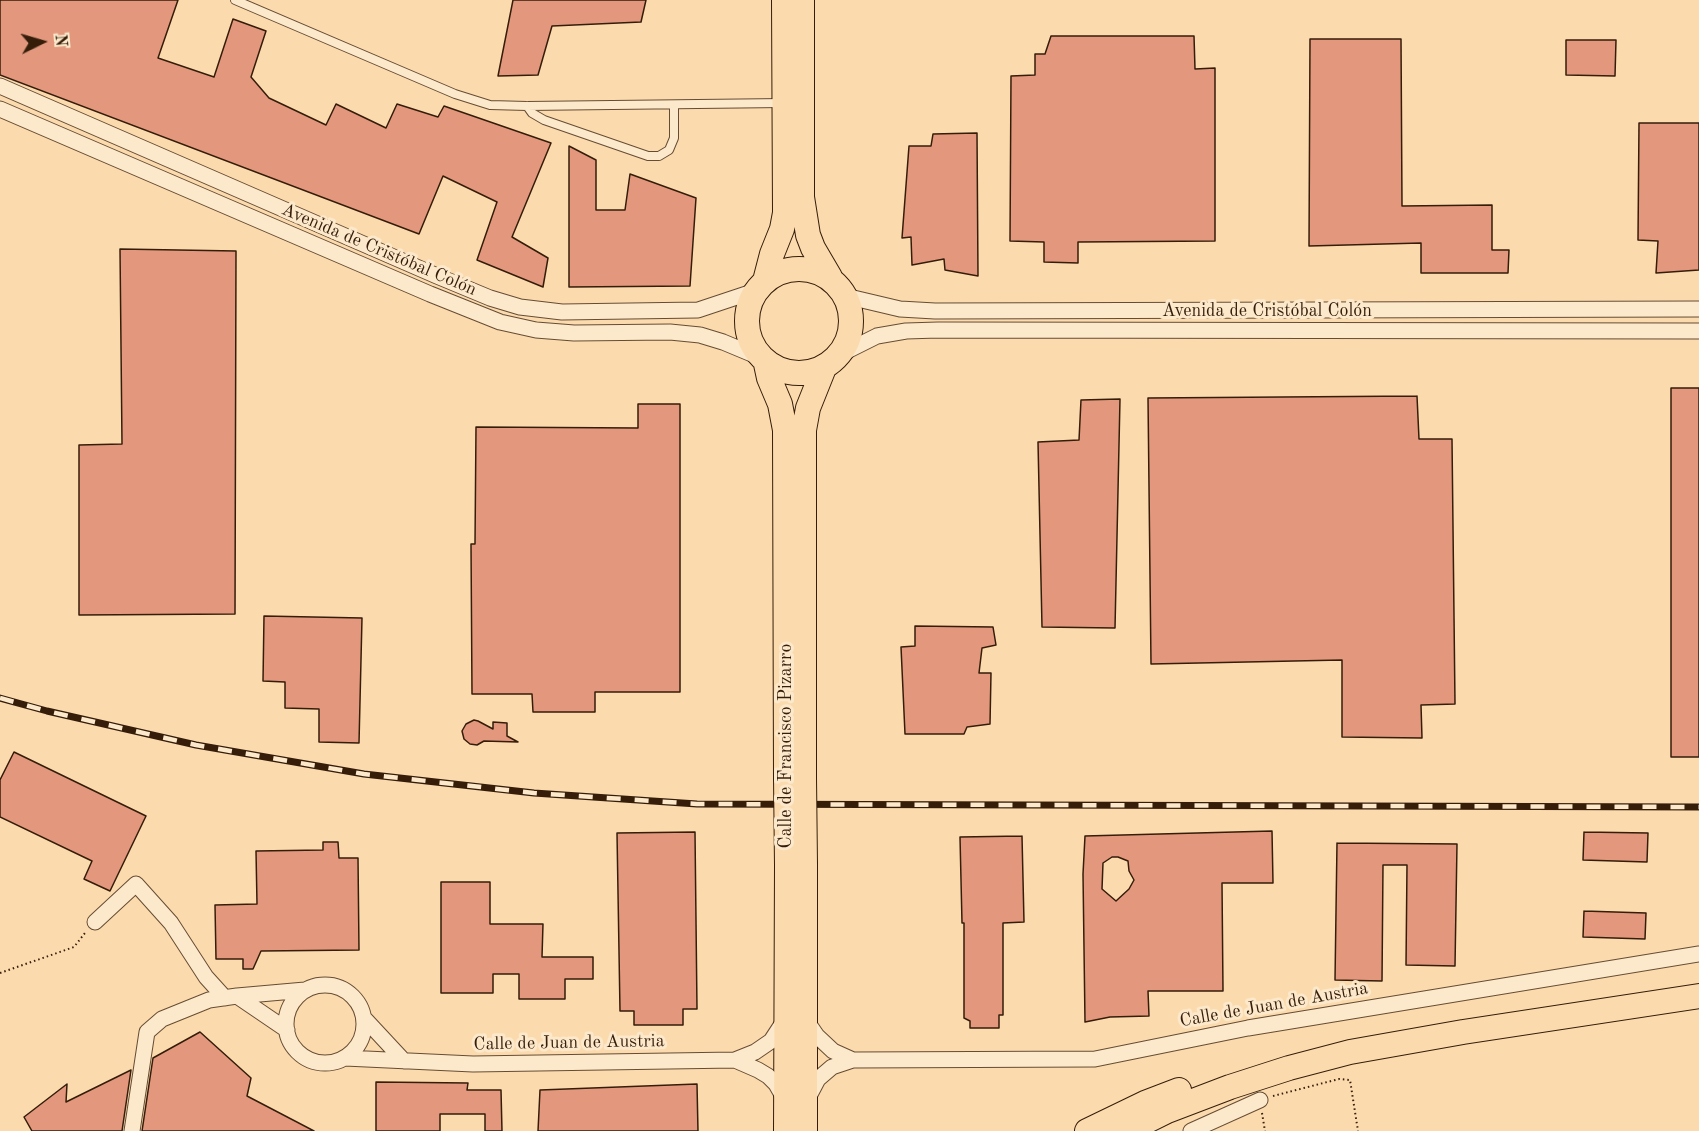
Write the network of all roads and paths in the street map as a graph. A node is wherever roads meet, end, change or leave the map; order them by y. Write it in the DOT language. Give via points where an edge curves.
graph roads {
  1 [pos="236,0"];
  2 [pos="784,0"];
  3 [pos="802,0"];
  4 [pos="0,86"];
  5 [pos="784,103"];
  6 [pos="674,105"];
  7 [pos="527,106"];
  8 [pos="0,109"];
  9 [pos="830,277"];
  10 [pos="762,285"];
  11 [pos="845,296"];
  12 [pos="1699,309"];
  13 [pos="1699,331"];
  14 [pos="762,361"];
  15 [pos="832,361"];
  16 [pos="795,777"];
  17 [pos="95,922"];
  18 [pos="1699,954"];
  19 [pos="0,973"];
  20 [pos="305,990"];
  21 [pos="1699,996"];
  22 [pos="231,997"];
  23 [pos="364,1018"];
  24 [pos="796,1018"];
  25 [pos="287,1030"];
  26 [pos="1464,1032"];
  27 [pos="345,1058"];
  28 [pos="735,1060"];
  29 [pos="853,1060"];
  30 [pos="404,1061"];
  31 [pos="1313,1061"];
  32 [pos="1260,1100"];
  33 [pos="796,1103"];
  34 [pos="132,1131"];
  35 [pos="786,1131"];
  36 [pos="805,1131"];
  37 [pos="1087,1131"];
  38 [pos="1127,1131"];
  39 [pos="1162,1131"];
  40 [pos="1191,1131"];
  41 [pos="1358,1131"];
  1 -- 7 [label="lane" via="455,94 490,105"];
  2 -- 5 [label="main road"];
  3 -- 9 [label="main road" via="802,197 808,235"];
  4 -- 10 [label="street, Avenida de Cristóbal Colón" via="437,276 520,307 562,312 698,310"];
  5 -- 6 [label="lane"];
  5 -- 10 [label="main road" via="785,213"];
  6 -- 7 [label="lane"];
  6 -- 7 [label="lane" via="674,138 669,150 659,156 648,156 543,120"];
  8 -- 14 [label="street, Avenida de Cristóbal Colón" via="500,322 574,333 700,335"];
  9 -- 10 [label="main road" via="800,268 775,274"];
  9 -- 11 [label="main road"];
  10 -- 14 [label="main road" via="750,305 748,322 752,347"];
  11 -- 12 [label="street, Avenida de Cristóbal Colón" via="900,309 935,311"];
  11 -- 15 [label="main road" via="849,329"];
  13 -- 15 [label="street, Avenida de Cristóbal Colón" via="938,330 877,336"];
  14 -- 15 [label="main road" via="796,373 811,373"];
  14 -- 16 [label="main road, Calle de Francisco Pizarro" via="780,404 785,430"];
  15 -- 16 [label="main road, Calle de Francisco Pizarro" via="808,408 804,430"];
  16 -- 24 [label="main road, Calle de Francisco Pizarro, bridge"];
  17 -- 19 [label="path" via="74,947"];
  17 -- 22 [label="street" via="136,884 171,923 206,976"];
  18 -- 29 [label="street, Calle de Juan de Austria" via="1248,1028 1095,1059"];
  20 -- 22 [label="street"];
  20 -- 23 [label="street" via="335,986 359,1004"];
  20 -- 25 [label="street" via="287,1014"];
  21 -- 26 [label="main road"];
  22 -- 25 [label="street"];
  22 -- 34 [label="street" via="209,1000 162,1019 147,1032"];
  23 -- 27 [label="street" via="357,1048"];
  23 -- 30 [label="street"];
  24 -- 28 [label="street" via="771,1041"];
  24 -- 29 [label="street" via="832,1052"];
  24 -- 33 [label="main road, Calle de Francisco Pizarro"];
  25 -- 27 [label="street" via="292,1044 315,1062 331,1063"];
  26 -- 31 [label="main road"];
  26 -- 37 [label="main road" via="1404,1029 1296,1051 1180,1089"];
  27 -- 30 [label="street, Calle de Juan de Austria"];
  28 -- 30 [label="street, Calle de Juan de Austria" via="473,1064"];
  28 -- 33 [label="street" via="768,1076"];
  29 -- 33 [label="street" via="832,1067"];
  31 -- 38 [label="main road" via="1230,1087"];
  31 -- 39 [label="main road" via="1272,1084 1222,1102"];
  32 -- 40 [label="street"];
  32 -- 41 [label="path" via="1339,1079 1350,1080"];
  33 -- 35 [label="main road, Calle de Francisco Pizarro"];
  33 -- 36 [label="main road, Calle de Francisco Pizarro"];
}
